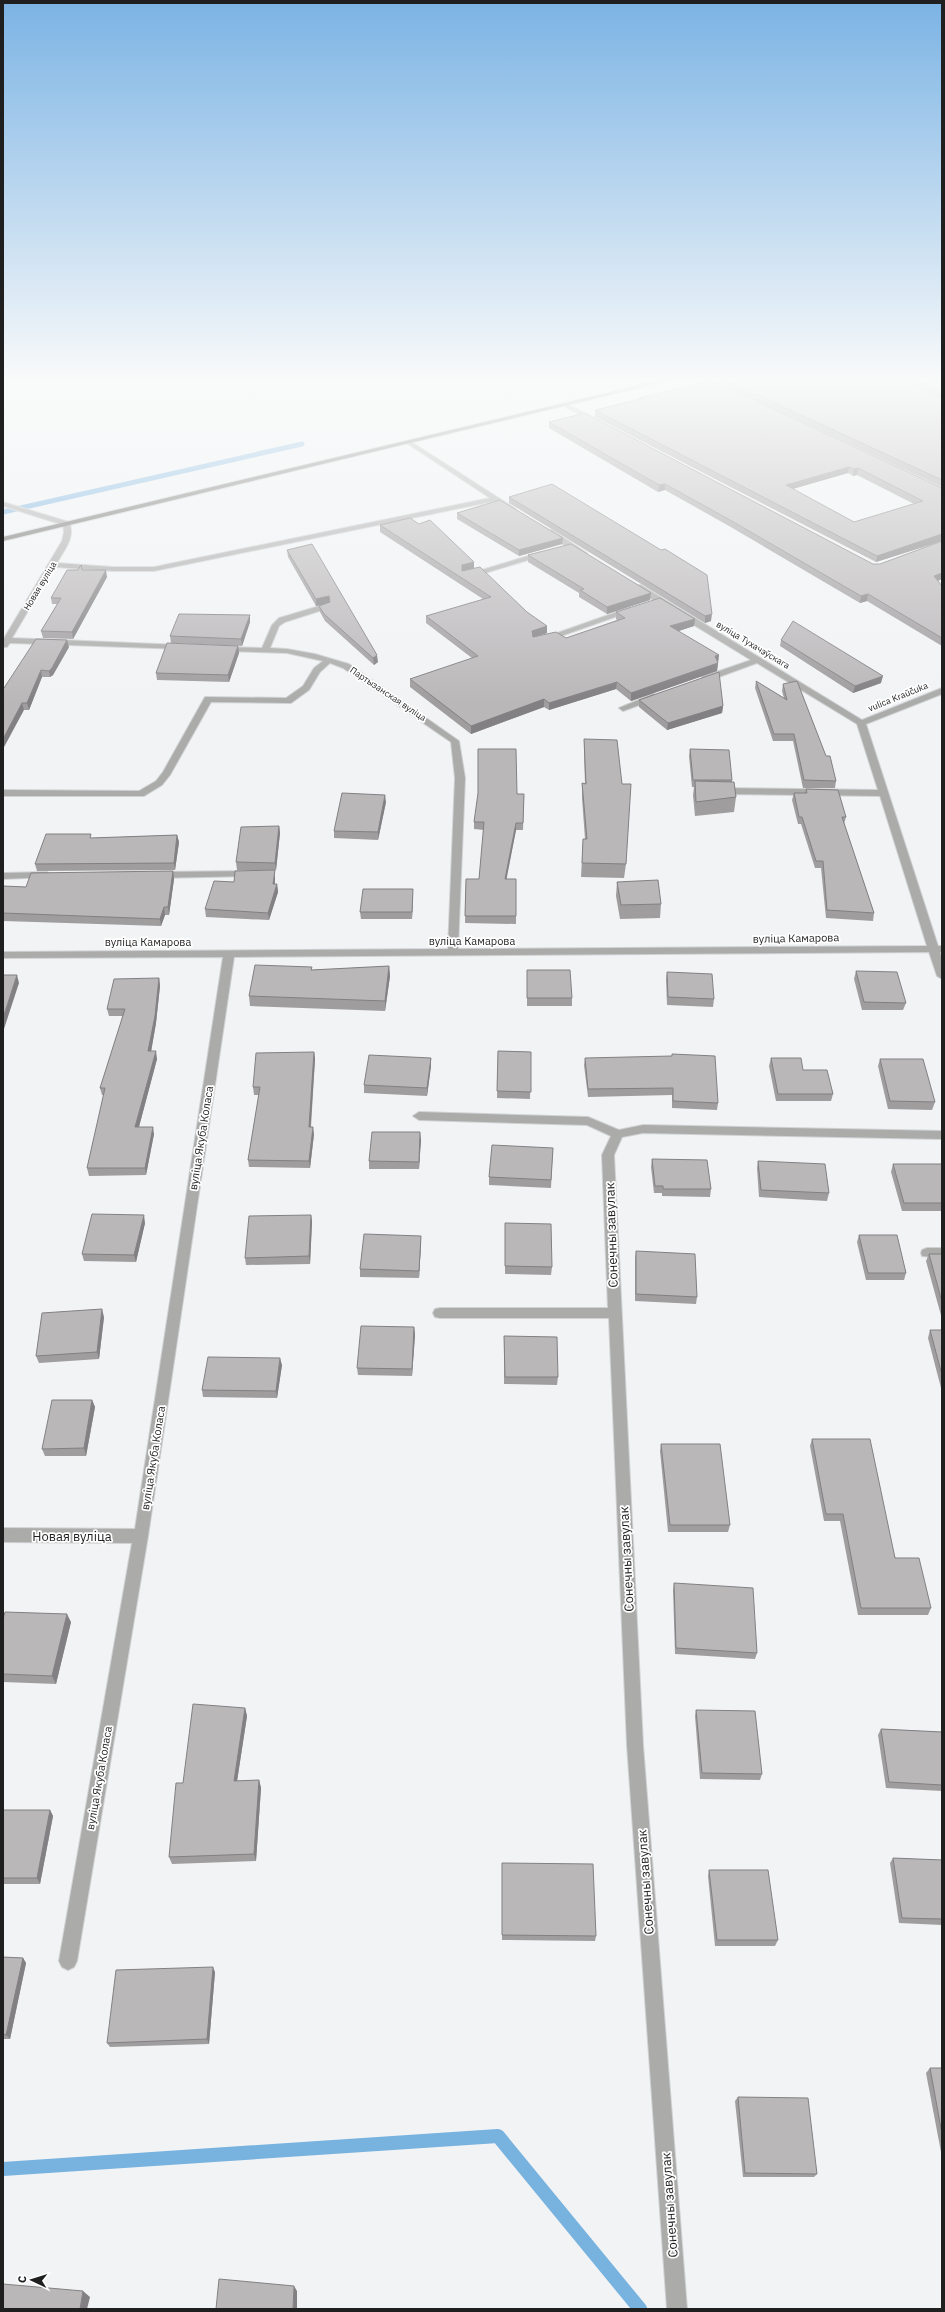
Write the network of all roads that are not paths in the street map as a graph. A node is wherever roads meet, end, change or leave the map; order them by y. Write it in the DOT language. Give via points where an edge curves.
graph roads {
  1 [pos="224,487"];
  2 [pos="477,487"];
  3 [pos="495,499"];
  4 [pos="3,504"];
  5 [pos="520,514"];
  6 [pos="66,524"];
  7 [pos="540,526"];
  8 [pos="3,539"];
  9 [pos="549,552"];
  10 [pos="591,558"];
  11 [pos="53,565"];
  12 [pos="466,575"];
  13 [pos="629,581"];
  14 [pos="661,600"];
  15 [pos="326,606"];
  16 [pos="536,641"];
  17 [pos="5,643"];
  18 [pos="195,648"];
  19 [pos="210,648"];
  20 [pos="265,650"];
  21 [pos="329,660"];
  22 [pos="758,660"];
  23 [pos="698,681"];
  24 [pos="942,690"];
  25 [pos="660,695"];
  26 [pos="623,708"];
  27 [pos="861,723"];
  28 [pos="709,791"];
  29 [pos="3,793"];
  30 [pos="884,793"];
  31 [pos="258,874"];
  32 [pos="59,875"];
  33 [pos="147,875"];
  34 [pos="3,876"];
  35 [pos="938,949"];
  36 [pos="453,953"];
  37 [pos="229,954"];
  38 [pos="3,955"];
  39 [pos="942,976"];
  40 [pos="419,1116"];
  41 [pos="618,1134"];
  42 [pos="942,1136"];
  43 [pos="927,1253"];
  44 [pos="942,1253"];
  45 [pos="440,1313"];
  46 [pos="614,1313"];
  47 [pos="3,1535"];
  48 [pos="141,1536"];
  49 [pos="68,1961"];
  50 [pos="677,2309"];
  1 -- 6 [label="main road"];
  2 -- 3 [label="street"];
  3 -- 5 [label="street"];
  3 -- 11 [label="street" via="210,559 154,568 114,569"];
  4 -- 6 [label="street"];
  6 -- 8 [label="main road"];
  6 -- 11 [label="street, Новая вуліца" via="66,542"];
  7 -- 10 [label="street" via="568,547"];
  9 -- 12 [label="street"];
  11 -- 17 [label="street, Новая вуліца"];
  13 -- 14 [label="street, вуліца Тухачэўскага"];
  14 -- 16 [label="street"];
  14 -- 22 [label="street, вуліца Тухачэўскага"];
  15 -- 20 [label="street" via="282,620 276,625"];
  17 -- 18 [label="street"];
  19 -- 20 [label="street, Партызанская вуліца"];
  20 -- 21 [label="street, Партызанская вуліца" via="287,651"];
  21 -- 29 [label="street" via="316,670 306,688 288,701 208,698 167,773 159,783 141,794"];
  21 -- 36 [label="street, Партызанская вуліца" via="346,666 455,741 460,778"];
  22 -- 23 [label="street"];
  22 -- 27 [label="street, вуліца Тухачэўскага"];
  24 -- 27 [label="street, vulica Kraŭčuka"];
  25 -- 26 [label="street"];
  27 -- 30 [label="street"];
  28 -- 30 [label="street"];
  30 -- 35 [label="street"];
  31 -- 33 [label="street"];
  32 -- 34 [label="street"];
  35 -- 36 [label="street, вуліца Камарова"];
  35 -- 39 [label="street"];
  36 -- 37 [label="street, вуліца Камарова"];
  37 -- 38 [label="street, вуліца Камарова"];
  37 -- 48 [label="street, вуліца Якуба Коласа"];
  40 -- 41 [label="street" via="588,1121"];
  41 -- 42 [label="street" via="643,1129"];
  41 -- 46 [label="street, Сонечны завулак" via="608,1155"];
  43 -- 44 [label="street"];
  45 -- 46 [label="street"];
  46 -- 50 [label="street, Сонечны завулак" via="635,1745"];
  47 -- 48 [label="street, Новая вуліца"];
  48 -- 49 [label="street, вуліца Якуба Коласа"];
}
